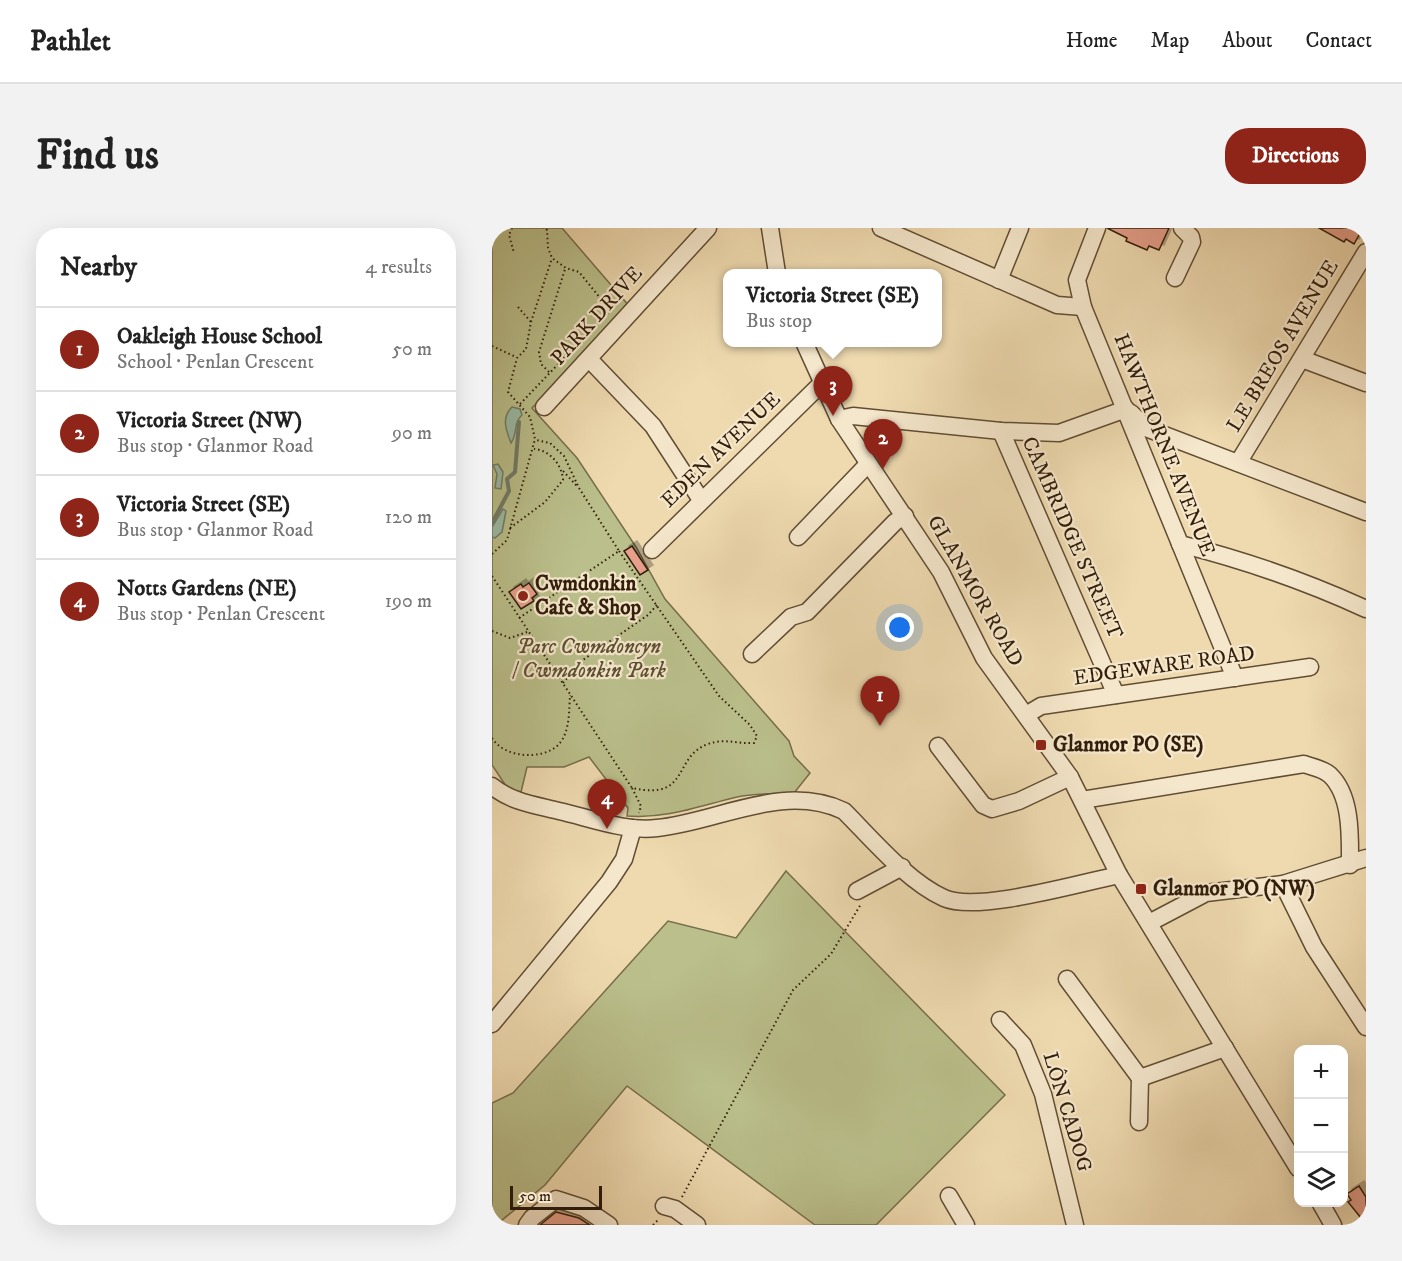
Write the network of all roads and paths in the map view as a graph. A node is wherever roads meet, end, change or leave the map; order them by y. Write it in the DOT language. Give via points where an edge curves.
graph roads {
  1 [pos="512,228"];
  2 [pos="708,228"];
  3 [pos="770,228"];
  4 [pos="881,228"];
  5 [pos="1020,228"];
  6 [pos="1097,228"];
  7 [pos="1182,228"];
  8 [pos="546,229"];
  9 [pos="514,253"];
  10 [pos="552,258"];
  11 [pos="1363,264"];
  12 [pos="566,268"];
  13 [pos="776,269"];
  14 [pos="1175,278"];
  15 [pos="999,280"];
  16 [pos="518,307"];
  17 [pos="1083,307"];
  18 [pos="531,322"];
  19 [pos="492,346"];
  20 [pos="806,347"];
  21 [pos="517,358"];
  22 [pos="589,359"];
  23 [pos="1302,359"];
  24 [pos="549,372"];
  25 [pos="822,382"];
  26 [pos="1366,383"];
  27 [pos="520,405"];
  28 [pos="544,407"];
  29 [pos="1126,409"];
  30 [pos="839,419"];
  31 [pos="1001,431"];
  32 [pos="535,439"];
  33 [pos="533,448"];
  34 [pos="1238,463"];
  35 [pos="868,464"];
  36 [pos="563,471"];
  37 [pos="579,488"];
  38 [pos="701,500"];
  39 [pos="1366,512"];
  40 [pos="905,516"];
  41 [pos="510,528"];
  42 [pos="798,537"];
  43 [pos="1180,544"];
  44 [pos="652,550"];
  45 [pos="619,551"];
  46 [pos="492,554"];
  47 [pos="492,576"];
  48 [pos="657,605"];
  49 [pos="1366,609"];
  50 [pos="519,618"];
  51 [pos="492,631"];
  52 [pos="527,632"];
  53 [pos="753,654"];
  54 [pos="1310,667"];
  55 [pos="1235,678"];
  56 [pos="562,683"];
  57 [pos="570,695"];
  58 [pos="1116,695"];
  59 [pos="1026,715"];
  60 [pos="492,738"];
  61 [pos="938,746"];
  62 [pos="1070,777"];
  63 [pos="492,786"];
  64 [pos="632,788"];
  65 [pos="1082,800"];
  66 [pos="633,828"];
  67 [pos="1366,858"];
  68 [pos="1350,865"];
  69 [pos="902,867"];
  70 [pos="1119,875"];
  71 [pos="876,882"];
  72 [pos="1283,884"];
  73 [pos="857,891"];
  74 [pos="1149,923"];
  75 [pos="1067,979"];
  76 [pos="1000,1020"];
  77 [pos="492,1024"];
  78 [pos="1366,1027"];
  79 [pos="1226,1048"];
  80 [pos="1140,1078"];
  81 [pos="1139,1122"];
  82 [pos="1294,1160"];
  83 [pos="949,1196"];
  84 [pos="1322,1207"];
  85 [pos="670,1208"];
  86 [pos="527,1225"];
  87 [pos="609,1225"];
  88 [pos="653,1225"];
  89 [pos="697,1225"];
  90 [pos="966,1225"];
  91 [pos="1075,1225"];
  92 [pos="1333,1225"];
  1 -- 9 [label="path" via="509,235"];
  2 -- 22 [label="street, PARK DRIVE"];
  3 -- 13 [label="street"];
  4 -- 15 [label="street"];
  5 -- 15 [label="street"];
  6 -- 17 [label="street, HAWTHORNE AVENUE" via="1077,280"];
  7 -- 14 [label="street" via="1192,242"];
  8 -- 10 [label="path"];
  10 -- 12 [label="path"];
  10 -- 18 [label="path"];
  11 -- 23 [label="street, LE BREOS AVENUE"];
  12 -- 24 [label="path" via="539,352 541,364"];
  12 -- 24 [label="path" via="579,272 610,310"];
  15 -- 17 [label="street" via="1057,305"];
  16 -- 18 [label="path"];
  17 -- 29 [label="street, HAWTHORNE AVENUE"];
  18 -- 21 [label="path" via="526,349"];
  19 -- 21 [label="path"];
  20 -- 25 [label="street, GLANMOR ROAD"];
  21 -- 27 [label="path" via="508,392"];
  22 -- 28 [label="street, PARK DRIVE"];
  22 -- 38 [label="street" via="653,426"];
  23 -- 26 [label="street"];
  23 -- 34 [label="street, LE BREOS AVENUE"];
  24 -- 27 [label="path"];
  25 -- 30 [label="street, GLANMOR ROAD"];
  25 -- 38 [label="street, EDEN AVENUE"];
  27 -- 32 [label="path" via="530,417"];
  29 -- 31 [label="street" via="1059,433"];
  29 -- 34 [label="street" via="1146,428"];
  29 -- 43 [label="street, HAWTHORNE AVENUE"];
  30 -- 31 [label="street" via="853,416"];
  30 -- 35 [label="street, GLANMOR ROAD"];
  31 -- 58 [label="street, CAMBRIDGE STREET"];
  32 -- 33 [label="path"];
  32 -- 37 [label="path" via="550,443 564,456"];
  33 -- 36 [label="path" via="553,458"];
  33 -- 41 [label="path"];
  34 -- 39 [label="street"];
  35 -- 40 [label="street, GLANMOR ROAD"];
  35 -- 42 [label="street"];
  36 -- 37 [label="path"];
  36 -- 41 [label="path" via="558,489"];
  37 -- 45 [label="path"];
  38 -- 44 [label="street, EDEN AVENUE"];
  40 -- 53 [label="street" via="807,612 791,617"];
  40 -- 59 [label="street, GLANMOR ROAD" via="941,572 984,658"];
  41 -- 46 [label="path" via="507,540"];
  43 -- 49 [label="street" via="1329,592"];
  43 -- 55 [label="street, HAWTHORNE AVENUE"];
  45 -- 48 [label="path"];
  45 -- 50 [label="path"];
  47 -- 50 [label="path"];
  48 -- 56 [label="path" via="580,662"];
  48 -- 64 [label="path" via="719,696 758,736 754,743 726,739 706,745 666,789 650,792"];
  50 -- 52 [label="path"];
  51 -- 52 [label="path" via="510,638"];
  52 -- 56 [label="path"];
  54 -- 55 [label="street, EDGEWARE ROAD"];
  55 -- 58 [label="street, EDGEWARE ROAD"];
  56 -- 57 [label="path"];
  57 -- 60 [label="path" via="567,728 560,743 549,752 527,755 505,751"];
  57 -- 64 [label="path"];
  58 -- 59 [label="street, EDGEWARE ROAD" via="1041,706"];
  59 -- 62 [label="street, GLANMOR ROAD"];
  61 -- 62 [label="street" via="983,804 992,809"];
  62 -- 65 [label="street, GLANMOR ROAD"];
  63 -- 66 [label="street" via="514,800"];
  64 -- 66 [label="path" via="641,806"];
  65 -- 68 [label="street" via="1304,764 1329,773 1340,788 1350,828"];
  65 -- 70 [label="street, GLANMOR ROAD"];
  66 -- 69 [label="street" via="656,829 739,808 782,802 828,804 844,811"];
  66 -- 77 [label="street" via="624,859 609,882"];
  67 -- 68 [label="street"];
  68 -- 72 [label="street"];
  69 -- 70 [label="street" via="922,886 946,899 976,904"];
  69 -- 71 [label="street"];
  70 -- 74 [label="street, GLANMOR ROAD"];
  71 -- 73 [label="street"];
  71 -- 85 [label="path" via="831,954 793,990"];
  72 -- 74 [label="street" via="1206,893"];
  72 -- 78 [label="street" via="1314,947"];
  74 -- 79 [label="street, GLANMOR ROAD"];
  75 -- 80 [label="street"];
  76 -- 91 [label="street, LÔN CADOG" via="1023,1045 1043,1094"];
  79 -- 80 [label="street"];
  79 -- 82 [label="street, GLANMOR ROAD"];
  80 -- 81 [label="street"];
  83 -- 90 [label="street"];
  84 -- 92 [label="street"];
  85 -- 88 [label="path"];
  85 -- 89 [label="street"];
  86 -- 87 [label="street" via="556,1199 584,1208"];
}
